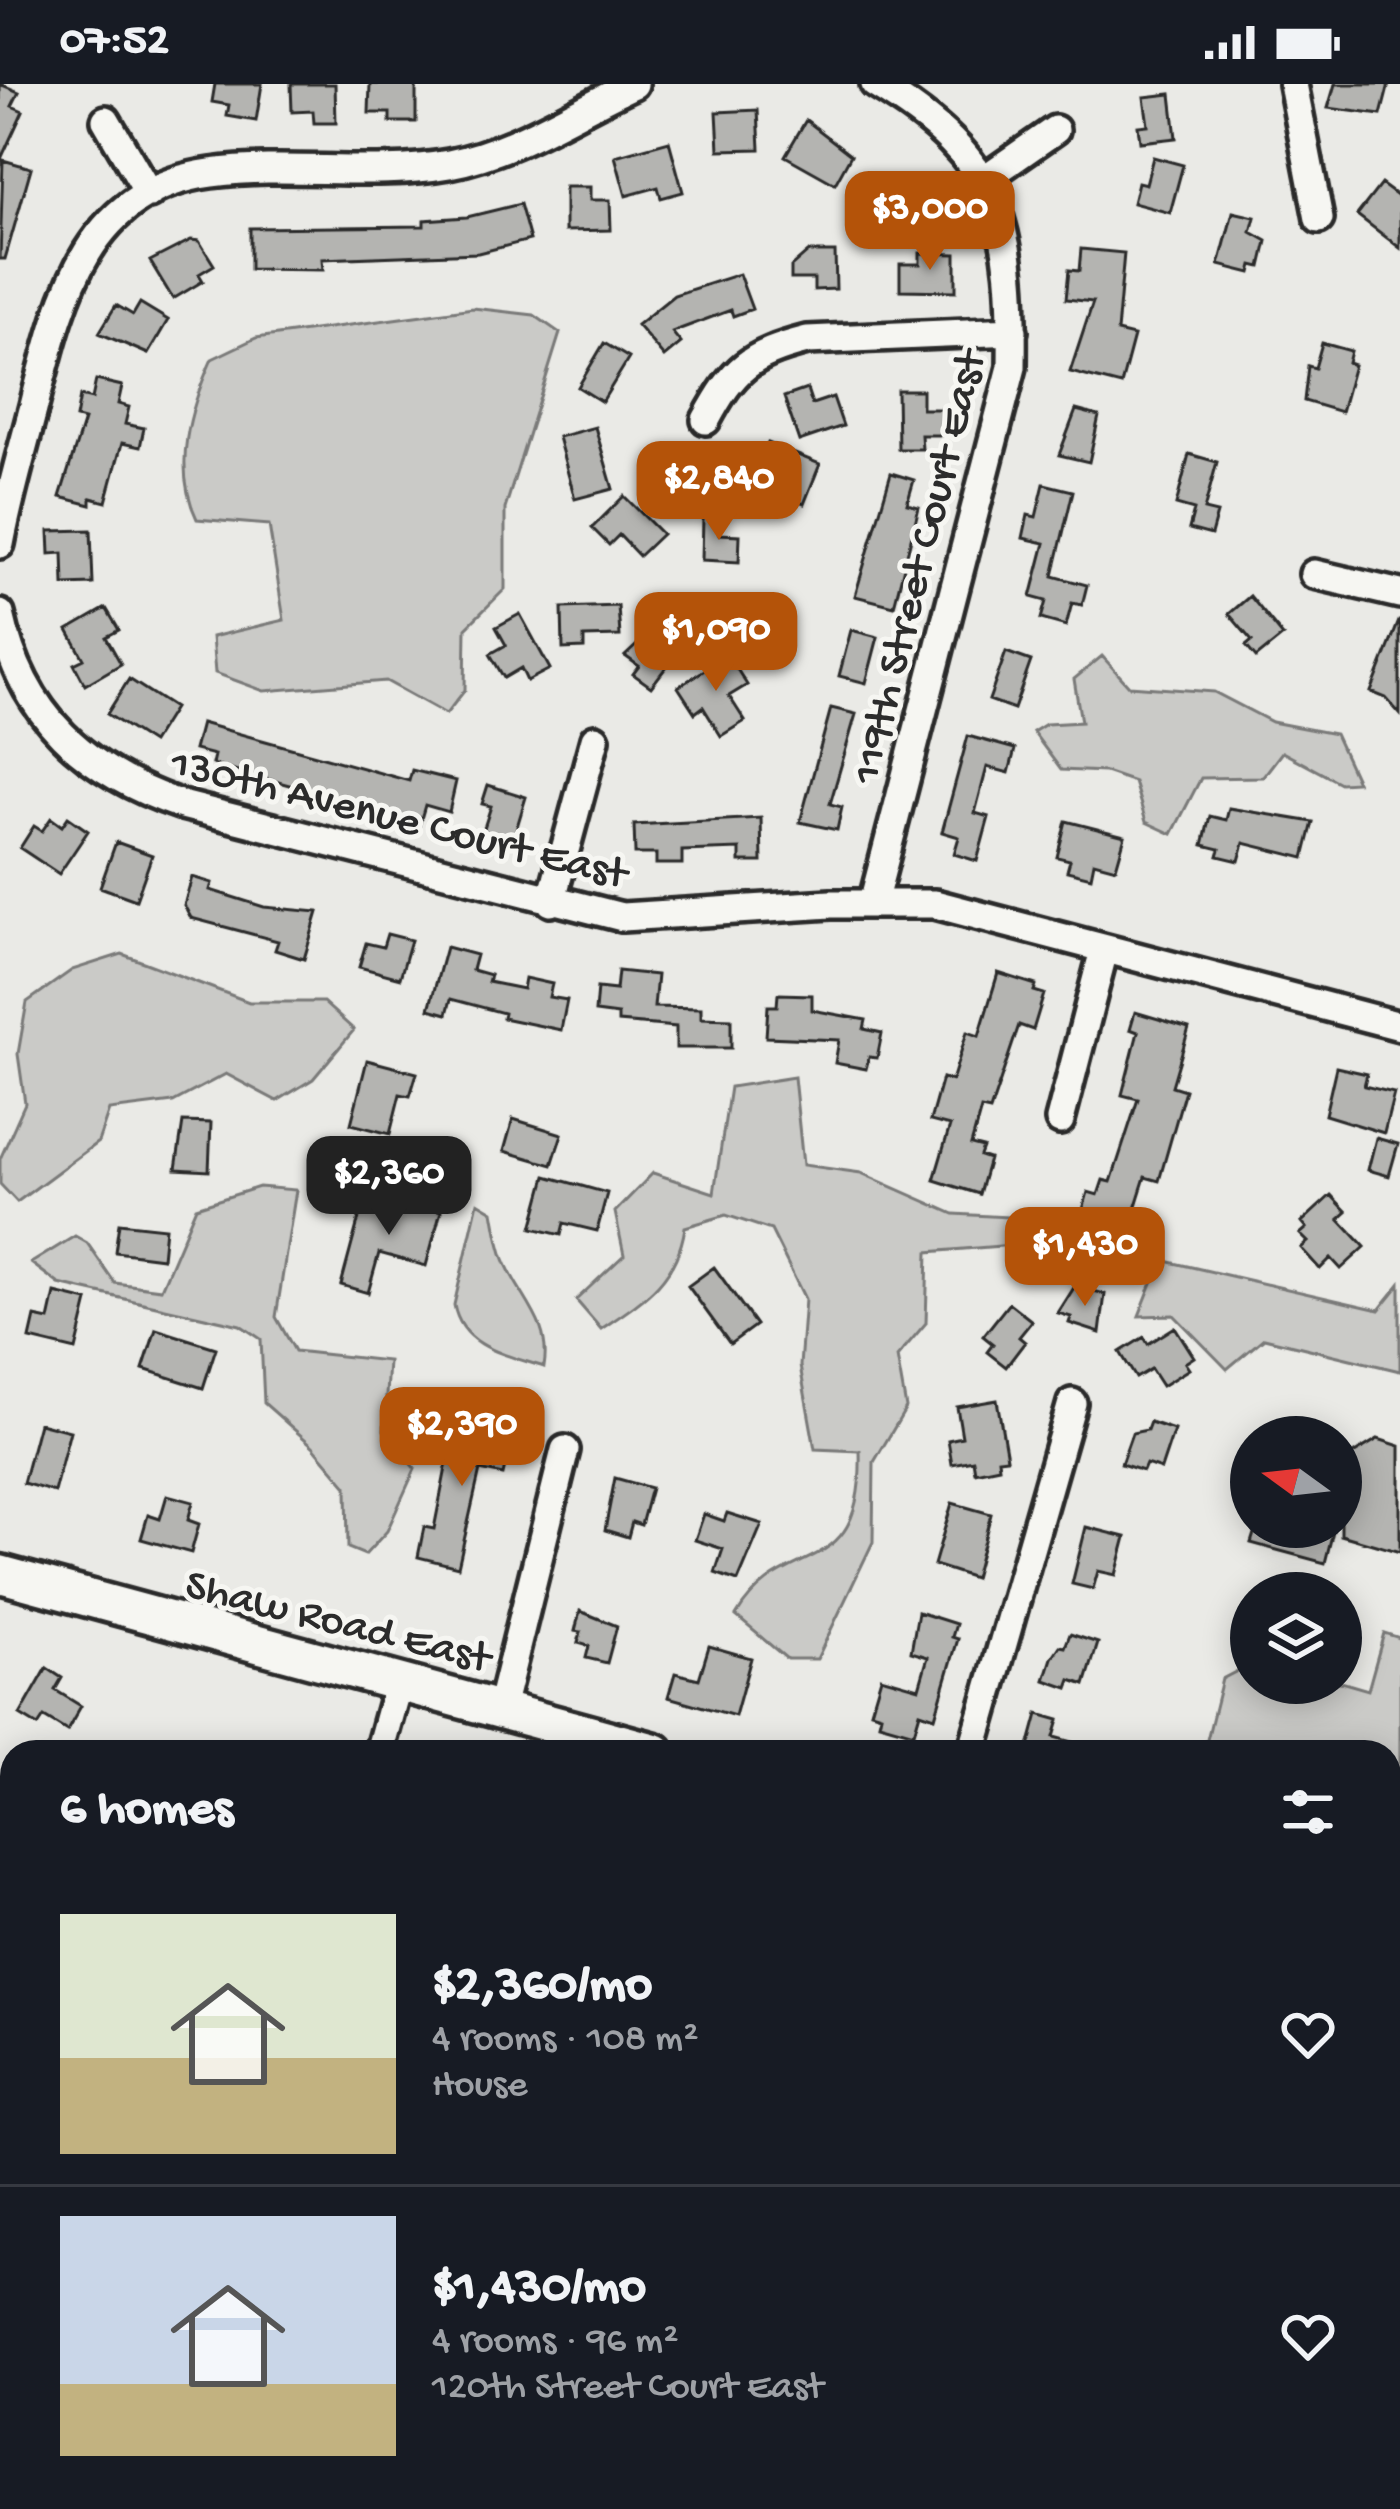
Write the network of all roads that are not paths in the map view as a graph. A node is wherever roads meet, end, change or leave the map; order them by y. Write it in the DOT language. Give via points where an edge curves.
graph roads {
  1 [pos="875,84"];
  2 [pos="1293,84"];
  3 [pos="624,86"];
  4 [pos="106,120"];
  5 [pos="1055,130"];
  6 [pos="986,178"];
  7 [pos="148,194"];
  8 [pos="1319,219"];
  9 [pos="1013,331"];
  10 [pos="706,420"];
  11 [pos="0,544"];
  12 [pos="1314,574"];
  13 [pos="1400,595"];
  14 [pos="0,614"];
  15 [pos="4,648"];
  16 [pos="595,739"];
  17 [pos="551,902"];
  18 [pos="873,903"];
  19 [pos="1104,950"];
  20 [pos="1400,1026"];
  21 [pos="1060,1120"];
  22 [pos="1072,1403"];
  23 [pos="565,1450"];
  24 [pos="0,1574"];
  25 [pos="398,1682"];
  26 [pos="501,1708"];
  27 [pos="382,1740"];
  28 [pos="608,1740"];
  29 [pos="975,1740"];
  1 -- 6 [label="street"];
  2 -- 8 [label="street"];
  3 -- 7 [label="street" via="525,141 447,164 210,173"];
  4 -- 7 [label="street"];
  5 -- 6 [label="street"];
  6 -- 9 [label="street, 119th Street Court East" via="1010,251"];
  7 -- 11 [label="street" via="90,245 61,299"];
  9 -- 10 [label="street" via="776,348 730,375"];
  9 -- 18 [label="street, 119th Street Court East" via="1012,367"];
  12 -- 13 [label="street"];
  14 -- 15 [label="street, 130th Avenue Court East"];
  15 -- 17 [label="street, 130th Avenue Court East" via="34,705 68,746 135,788"];
  16 -- 17 [label="street"];
  17 -- 18 [label="street, 130th Avenue Court East" via="639,918"];
  18 -- 19 [label="street, 130th Avenue Court East" via="935,904"];
  19 -- 20 [label="street, 130th Avenue Court East"];
  19 -- 21 [label="street"];
  22 -- 29 [label="street"];
  23 -- 26 [label="street"];
  24 -- 25 [label="main road, Shaw Road East"];
  25 -- 26 [label="main road, Shaw Road East"];
  25 -- 27 [label="street"];
  26 -- 28 [label="main road, Shaw Road East"];
}
